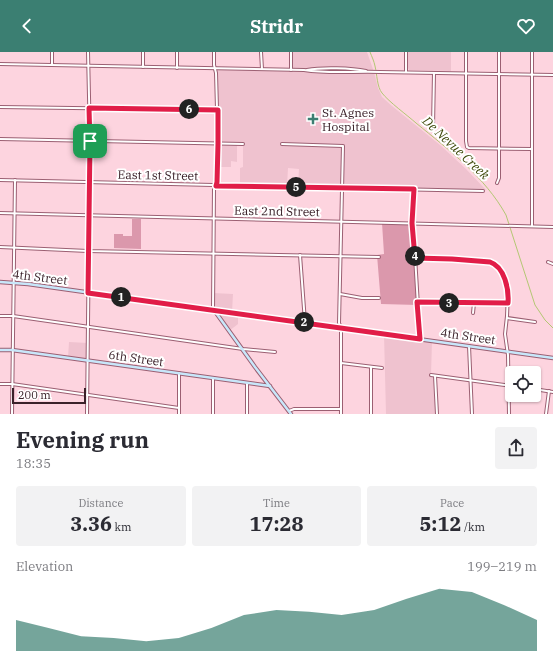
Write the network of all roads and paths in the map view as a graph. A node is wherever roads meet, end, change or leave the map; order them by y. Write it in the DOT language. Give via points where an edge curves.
graph roads {
  1 [pos="52,52"];
  2 [pos="88,52"];
  3 [pos="143,52"];
  4 [pos="177,52"];
  5 [pos="214,52"];
  6 [pos="262,52"];
  7 [pos="291,52"];
  8 [pos="406,52"];
  9 [pos="466,52"];
  10 [pos="499,52"];
  11 [pos="532,52"];
  12 [pos="0,64"];
  13 [pos="52,65"];
  14 [pos="88,66"];
  15 [pos="143,67"];
  16 [pos="177,68"];
  17 [pos="215,68"];
  18 [pos="262,69"];
  19 [pos="291,70"];
  20 [pos="406,72"];
  21 [pos="434,73"];
  22 [pos="466,74"];
  23 [pos="499,74"];
  24 [pos="532,75"];
  25 [pos="553,75"];
  26 [pos="0,107"];
  27 [pos="89,108"];
  28 [pos="218,110"];
  29 [pos="433,127"];
  30 [pos="0,139"];
  31 [pos="90,141"];
  32 [pos="218,144"];
  33 [pos="243,144"];
  34 [pos="282,144"];
  35 [pos="498,149"];
  36 [pos="531,149"];
  37 [pos="0,180"];
  38 [pos="15,180"];
  39 [pos="89,183"];
  40 [pos="497,183"];
  41 [pos="216,186"];
  42 [pos="342,188"];
  43 [pos="414,189"];
  44 [pos="483,191"];
  45 [pos="0,213"];
  46 [pos="14,214"];
  47 [pos="89,216"];
  48 [pos="214,219"];
  49 [pos="341,222"];
  50 [pos="412,223"];
  51 [pos="532,226"];
  52 [pos="553,227"];
  53 [pos="0,247"];
  54 [pos="14,248"];
  55 [pos="88,251"];
  56 [pos="214,254"];
  57 [pos="300,256"];
  58 [pos="341,256"];
  59 [pos="379,257"];
  60 [pos="415,258"];
  61 [pos="548,262"];
  62 [pos="553,264"];
  63 [pos="0,282"];
  64 [pos="13,282"];
  65 [pos="88,293"];
  66 [pos="340,294"];
  67 [pos="380,298"];
  68 [pos="417,302"];
  69 [pos="474,303"];
  70 [pos="508,303"];
  71 [pos="214,310"];
  72 [pos="226,312"];
  73 [pos="473,313"];
  74 [pos="0,316"];
  75 [pos="13,316"];
  76 [pos="507,318"];
  77 [pos="223,322"];
  78 [pos="305,322"];
  79 [pos="535,322"];
  80 [pos="88,327"];
  81 [pos="341,328"];
  82 [pos="420,339"];
  83 [pos="469,346"];
  84 [pos="243,349"];
  85 [pos="0,350"];
  86 [pos="12,350"];
  87 [pos="507,351"];
  88 [pos="275,352"];
  89 [pos="553,358"];
  90 [pos="88,361"];
  91 [pos="341,363"];
  92 [pos="508,366"];
  93 [pos="371,367"];
  94 [pos="382,368"];
  95 [pos="179,373"];
  96 [pos="431,375"];
  97 [pos="435,376"];
  98 [pos="213,378"];
  99 [pos="470,381"];
  100 [pos="0,384"];
  101 [pos="12,384"];
  102 [pos="247,384"];
  103 [pos="505,385"];
  104 [pos="270,386"];
  105 [pos="541,390"];
  106 [pos="549,391"];
  107 [pos="553,392"];
  108 [pos="87,395"];
  109 [pos="509,402"];
  110 [pos="179,408"];
  111 [pos="341,409"];
  112 [pos="290,413"];
  113 [pos="12,414"];
  114 [pos="87,414"];
  115 [pos="178,414"];
  116 [pos="213,414"];
  117 [pos="246,414"];
  118 [pos="341,414"];
  119 [pos="371,414"];
  120 [pos="437,414"];
  121 [pos="472,414"];
  122 [pos="509,414"];
  123 [pos="546,414"];
  1 -- 13 [label="street"];
  2 -- 14 [label="street"];
  3 -- 15 [label="street"];
  4 -- 16 [label="street"];
  5 -- 17 [label="street"];
  6 -- 18 [label="street"];
  7 -- 19 [label="street"];
  8 -- 20 [label="street"];
  9 -- 22 [label="street"];
  10 -- 23 [label="street"];
  11 -- 24 [label="street"];
  12 -- 13 [label="street"];
  13 -- 14 [label="street"];
  14 -- 15 [label="street"];
  14 -- 27 [label="street"];
  15 -- 16 [label="street"];
  16 -- 17 [label="street"];
  17 -- 18 [label="street"];
  17 -- 28 [label="street"];
  18 -- 19 [label="street"];
  19 -- 20 [label="street"];
  20 -- 21 [label="street"];
  21 -- 22 [label="street"];
  21 -- 29 [label="street"];
  22 -- 23 [label="street"];
  22 -- 35 [label="street" via="467,147"];
  23 -- 24 [label="street"];
  23 -- 35 [label="street"];
  24 -- 25 [label="street"];
  24 -- 36 [label="street"];
  26 -- 27 [label="street"];
  27 -- 28 [label="street"];
  27 -- 31 [label="street"];
  28 -- 32 [label="street"];
  30 -- 31 [label="street"];
  31 -- 32 [label="street"];
  31 -- 39 [label="street"];
  32 -- 33 [label="street"];
  32 -- 41 [label="street"];
  34 -- 42 [label="street" via="343,146"];
  35 -- 36 [label="street"];
  35 -- 40 [label="street"];
  36 -- 51 [label="street"];
  37 -- 38 [label="street, East 1st Street"];
  38 -- 39 [label="street, East 1st Street"];
  38 -- 46 [label="street"];
  39 -- 41 [label="street, East 1st Street"];
  39 -- 47 [label="street"];
  41 -- 42 [label="street, East 1st Street"];
  41 -- 48 [label="street"];
  42 -- 43 [label="street, East 1st Street"];
  42 -- 49 [label="street"];
  43 -- 44 [label="street, East 1st Street"];
  43 -- 50 [label="street"];
  45 -- 46 [label="street, East 2nd Street"];
  46 -- 47 [label="street, East 2nd Street"];
  46 -- 54 [label="street"];
  47 -- 48 [label="street, East 2nd Street"];
  47 -- 55 [label="street"];
  48 -- 49 [label="street, East 2nd Street"];
  48 -- 56 [label="street"];
  49 -- 50 [label="street, East 2nd Street"];
  49 -- 58 [label="street"];
  50 -- 51 [label="street, East 2nd Street"];
  50 -- 60 [label="street"];
  51 -- 52 [label="street, East 2nd Street"];
  53 -- 54 [label="street"];
  54 -- 55 [label="street"];
  54 -- 64 [label="street"];
  55 -- 56 [label="street"];
  55 -- 65 [label="street"];
  56 -- 57 [label="street"];
  56 -- 71 [label="street"];
  57 -- 58 [label="street"];
  57 -- 78 [label="street"];
  58 -- 59 [label="street"];
  58 -- 66 [label="street"];
  60 -- 68 [label="street"];
  60 -- 70 [label="street" via="495,264 502,272 508,291"];
  61 -- 62 [label="street"];
  63 -- 64 [label="street, 4th Street"];
  64 -- 65 [label="street, 4th Street"];
  64 -- 75 [label="street"];
  65 -- 71 [label="street, 4th Street"];
  65 -- 80 [label="street"];
  66 -- 67 [label="street"];
  66 -- 81 [label="street"];
  68 -- 69 [label="street"];
  68 -- 82 [label="street"];
  69 -- 70 [label="street"];
  69 -- 73 [label="street"];
  70 -- 76 [label="street"];
  71 -- 72 [label="street, 4th Street"];
  71 -- 77 [label="street"];
  72 -- 77 [label="street" via="222,316"];
  72 -- 78 [label="street, 4th Street"];
  74 -- 75 [label="street"];
  75 -- 80 [label="street"];
  75 -- 86 [label="street"];
  76 -- 79 [label="street"];
  76 -- 87 [label="street" via="504,334"];
  77 -- 84 [label="street"];
  78 -- 81 [label="street, 4th Street"];
  80 -- 84 [label="street"];
  80 -- 90 [label="street"];
  81 -- 82 [label="street, 4th Street"];
  81 -- 91 [label="street"];
  82 -- 83 [label="street, 4th Street"];
  83 -- 87 [label="street, 4th Street"];
  83 -- 99 [label="street"];
  84 -- 88 [label="street"];
  84 -- 104 [label="street"];
  85 -- 86 [label="street, 6th Street"];
  86 -- 90 [label="street, 6th Street"];
  86 -- 101 [label="street"];
  87 -- 89 [label="street, 4th Street"];
  87 -- 92 [label="street"];
  90 -- 95 [label="street, 6th Street"];
  90 -- 108 [label="street"];
  91 -- 93 [label="street"];
  91 -- 111 [label="street"];
  93 -- 94 [label="street"];
  93 -- 119 [label="street"];
  95 -- 98 [label="street, 6th Street"];
  95 -- 110 [label="street"];
  96 -- 97 [label="street"];
  97 -- 99 [label="street"];
  97 -- 120 [label="street"];
  98 -- 102 [label="street, 6th Street"];
  98 -- 116 [label="street"];
  99 -- 103 [label="street"];
  99 -- 121 [label="street"];
  100 -- 101 [label="street"];
  101 -- 108 [label="street"];
  101 -- 113 [label="street"];
  102 -- 104 [label="street, 6th Street"];
  102 -- 117 [label="street"];
  104 -- 112 [label="street"];
  105 -- 106 [label="street"];
  106 -- 107 [label="street"];
  106 -- 123 [label="street"];
  108 -- 110 [label="street"];
  108 -- 114 [label="street"];
  109 -- 122 [label="street"];
  110 -- 115 [label="street"];
  111 -- 112 [label="street" via="294,409"];
  111 -- 118 [label="street"];
}
